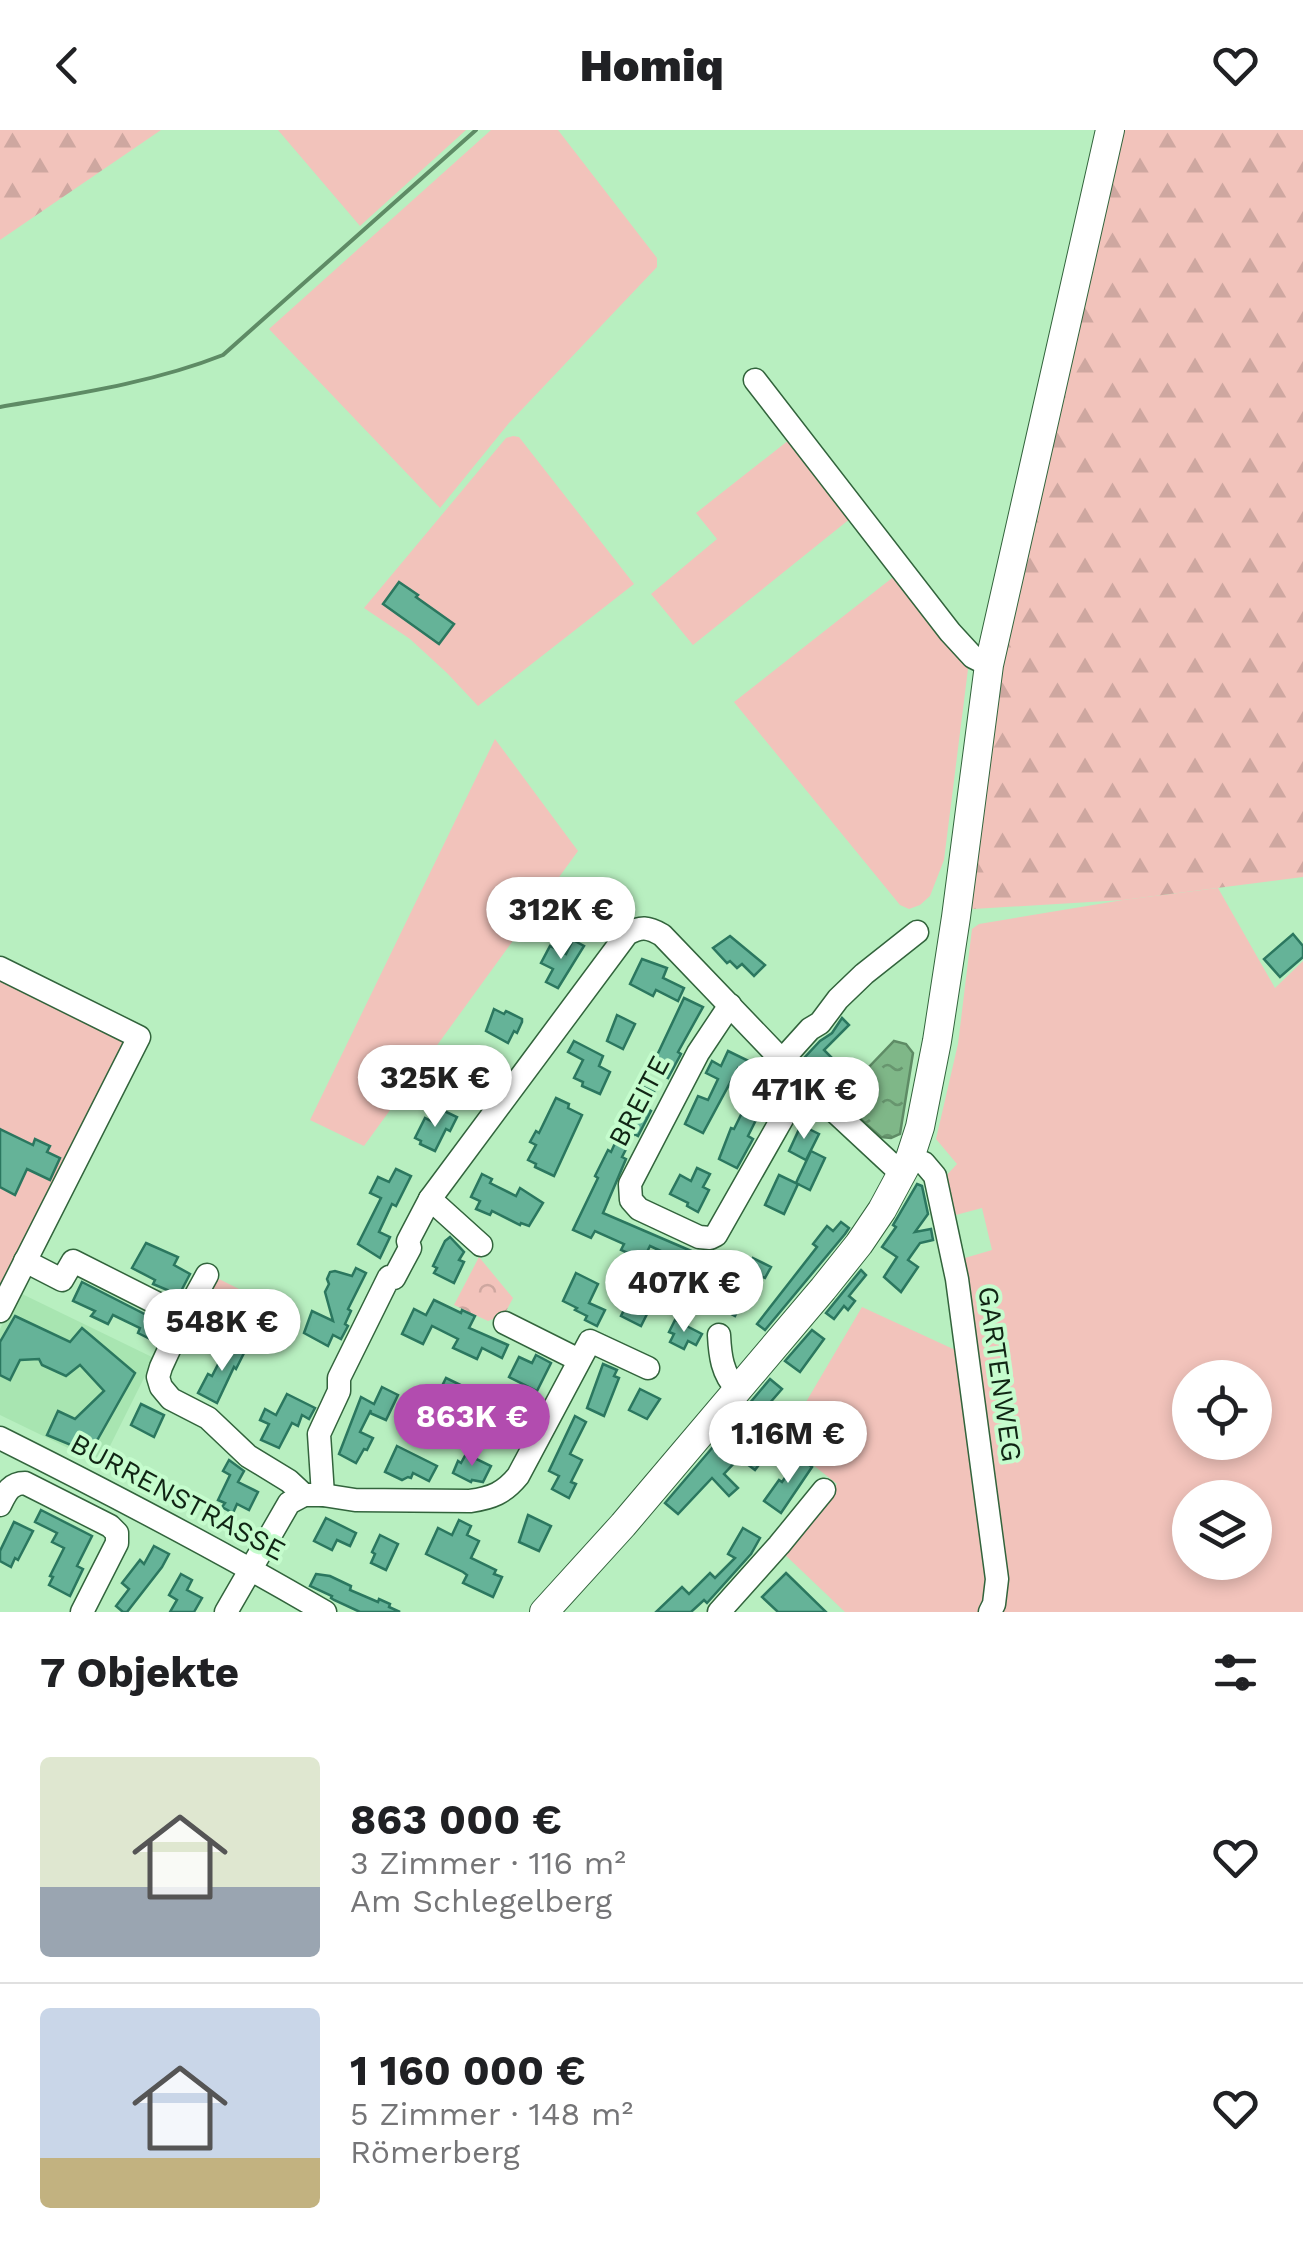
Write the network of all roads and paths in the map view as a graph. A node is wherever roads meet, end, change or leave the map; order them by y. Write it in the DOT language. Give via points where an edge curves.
graph roads {
  1 [pos="1110,130"];
  2 [pos="755,380"];
  3 [pos="988,665"];
  4 [pos="951,954"];
  5 [pos="0,968"];
  6 [pos="730,1006"];
  7 [pos="782,1060"];
  8 [pos="802,1082"];
  9 [pos="906,1166"];
  10 [pos="430,1199"];
  11 [pos="480,1245"];
  12 [pos="25,1261"];
  13 [pos="207,1274"];
  14 [pos="0,1311"];
  15 [pos="184,1317"];
  16 [pos="504,1323"];
  17 [pos="719,1335"];
  18 [pos="579,1360"];
  19 [pos="648,1368"];
  20 [pos="736,1389"];
  21 [pos="0,1438"];
  22 [pos="824,1490"];
  23 [pos="314,1495"];
  24 [pos="0,1505"];
  25 [pos="251,1569"];
  26 [pos="82,1612"];
  27 [pos="226,1612"];
  28 [pos="326,1612"];
  29 [pos="544,1612"];
  30 [pos="719,1612"];
  31 [pos="990,1612"];
  1 -- 3 [label="main road"];
  2 -- 3 [label="street" via="950,632"];
  3 -- 4 [label="main road"];
  4 -- 7 [label="street" via="927,944 914,928"];
  4 -- 9 [label="main road" via="927,1096"];
  5 -- 12 [label="street" via="139,1037"];
  6 -- 7 [label="street, GARTENWEG"];
  6 -- 8 [label="street, BREITE" via="630,1184 639,1209 699,1237 716,1235"];
  6 -- 10 [label="street, GARTENWEG" via="662,935 639,927 626,934"];
  7 -- 8 [label="street, GARTENWEG"];
  8 -- 9 [label="street, GARTENWEG"];
  9 -- 20 [label="main road" via="859,1244"];
  9 -- 31 [label="street, GARTENWEG" via="924,1163 935,1176 957,1280 997,1578"];
  10 -- 11 [label="street"];
  10 -- 23 [label="street" via="339,1378 319,1434"];
  12 -- 14 [label="street"];
  12 -- 15 [label="street" via="62,1280 72,1261"];
  13 -- 15 [label="street"];
  15 -- 23 [label="street" via="158,1377 165,1393 208,1418 248,1456"];
  16 -- 18 [label="street"];
  17 -- 20 [label="street" via="727,1379"];
  18 -- 19 [label="street" via="590,1341"];
  18 -- 23 [label="street" via="518,1476 499,1494 470,1502"];
  20 -- 29 [label="main road"];
  21 -- 25 [label="street, BURRENSTRASSE"];
  22 -- 30 [label="street"];
  23 -- 25 [label="street" via="289,1503"];
  24 -- 26 [label="street" via="8,1490 24,1483 117,1532"];
  25 -- 27 [label="street"];
  25 -- 28 [label="street, BURRENSTRASSE"];
}
